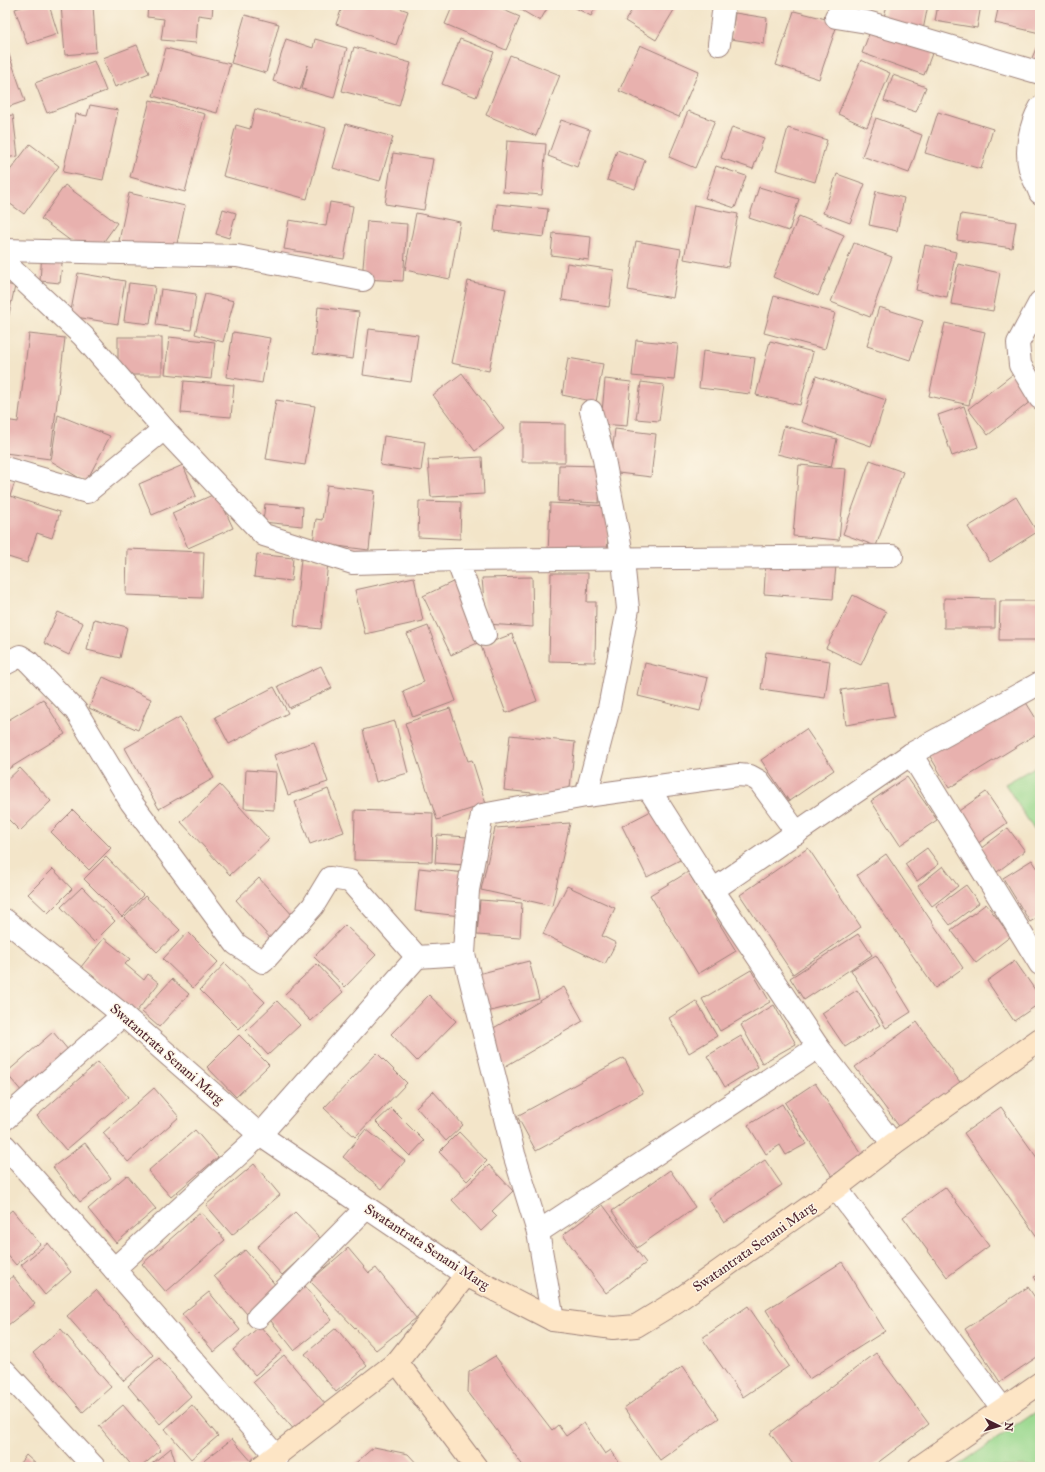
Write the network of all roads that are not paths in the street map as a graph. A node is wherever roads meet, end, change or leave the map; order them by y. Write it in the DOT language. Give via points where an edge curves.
graph roads {
  1 [pos="724,5"];
  2 [pos="836,17"];
  3 [pos="719,44"];
  4 [pos="1040,73"];
  5 [pos="1040,108"];
  6 [pos="1040,193"];
  7 [pos="5,250"];
  8 [pos="5,263"];
  9 [pos="363,280"];
  10 [pos="1040,302"];
  11 [pos="1040,398"];
  12 [pos="591,411"];
  13 [pos="164,429"];
  14 [pos="5,468"];
  15 [pos="892,556"];
  16 [pos="457,560"];
  17 [pos="623,560"];
  18 [pos="485,635"];
  19 [pos="5,664"];
  20 [pos="1040,683"];
  21 [pos="911,754"];
  22 [pos="649,789"];
  23 [pos="586,796"];
  24 [pos="797,833"];
  25 [pos="713,890"];
  26 [pos="5,920"];
  27 [pos="464,954"];
  28 [pos="417,957"];
  29 [pos="1040,964"];
  30 [pos="123,1015"];
  31 [pos="1040,1039"];
  32 [pos="818,1048"];
  33 [pos="5,1119"];
  34 [pos="260,1135"];
  35 [pos="893,1144"];
  36 [pos="5,1146"];
  37 [pos="836,1188"];
  38 [pos="366,1208"];
  39 [pos="538,1232"];
  40 [pos="114,1269"];
  41 [pos="466,1275"];
  42 [pos="258,1317"];
  43 [pos="553,1320"];
  44 [pos="397,1362"];
  45 [pos="5,1371"];
  46 [pos="1040,1383"];
  47 [pos="1003,1409"];
  48 [pos="269,1462"];
  49 [pos="94,1467"];
  50 [pos="476,1467"];
  51 [pos="918,1467"];
  1 -- 3 [label="street"];
  2 -- 4 [label="street" via="867,22"];
  5 -- 6 [label="street" via="1029,142 1030,169"];
  7 -- 9 [label="street" via="238,256"];
  8 -- 13 [label="street" via="83,336"];
  10 -- 11 [label="street" via="1018,343 1020,365"];
  12 -- 17 [label="street" via="603,454"];
  13 -- 14 [label="street" via="87,492"];
  13 -- 16 [label="street" via="264,534 353,564"];
  15 -- 17 [label="street"];
  16 -- 17 [label="street"];
  16 -- 18 [label="street"];
  17 -- 23 [label="street" via="628,609 609,708"];
  19 -- 28 [label="street" via="20,656 28,661 76,711 131,802 236,944 263,962 313,906 330,878 350,881"];
  20 -- 21 [label="street"];
  21 -- 24 [label="street"];
  21 -- 29 [label="street"];
  22 -- 23 [label="street"];
  22 -- 24 [label="street" via="738,775 750,776 759,781"];
  22 -- 25 [label="street"];
  23 -- 27 [label="street" via="482,815 468,890"];
  24 -- 25 [label="street"];
  25 -- 32 [label="street"];
  26 -- 30 [label="street, Swatantrata Senani Marg"];
  27 -- 28 [label="street"];
  27 -- 39 [label="street" via="514,1154"];
  28 -- 34 [label="street"];
  30 -- 33 [label="street"];
  30 -- 34 [label="street, Swatantrata Senani Marg"];
  31 -- 35 [label="street, Swatantrata Senani Marg"];
  32 -- 35 [label="street"];
  32 -- 39 [label="street"];
  34 -- 38 [label="street, Swatantrata Senani Marg"];
  34 -- 40 [label="street"];
  35 -- 37 [label="street, Swatantrata Senani Marg"];
  36 -- 40 [label="street"];
  37 -- 43 [label="street, Swatantrata Senani Marg" via="677,1301 636,1326 613,1328"];
  37 -- 47 [label="street"];
  38 -- 41 [label="street, Swatantrata Senani Marg"];
  38 -- 42 [label="street"];
  39 -- 43 [label="street"];
  40 -- 48 [label="street"];
  41 -- 43 [label="street, Swatantrata Senani Marg"];
  41 -- 44 [label="street"];
  44 -- 48 [label="street"];
  44 -- 50 [label="street"];
  45 -- 49 [label="street"];
  46 -- 47 [label="street"];
  47 -- 51 [label="street"];
}
